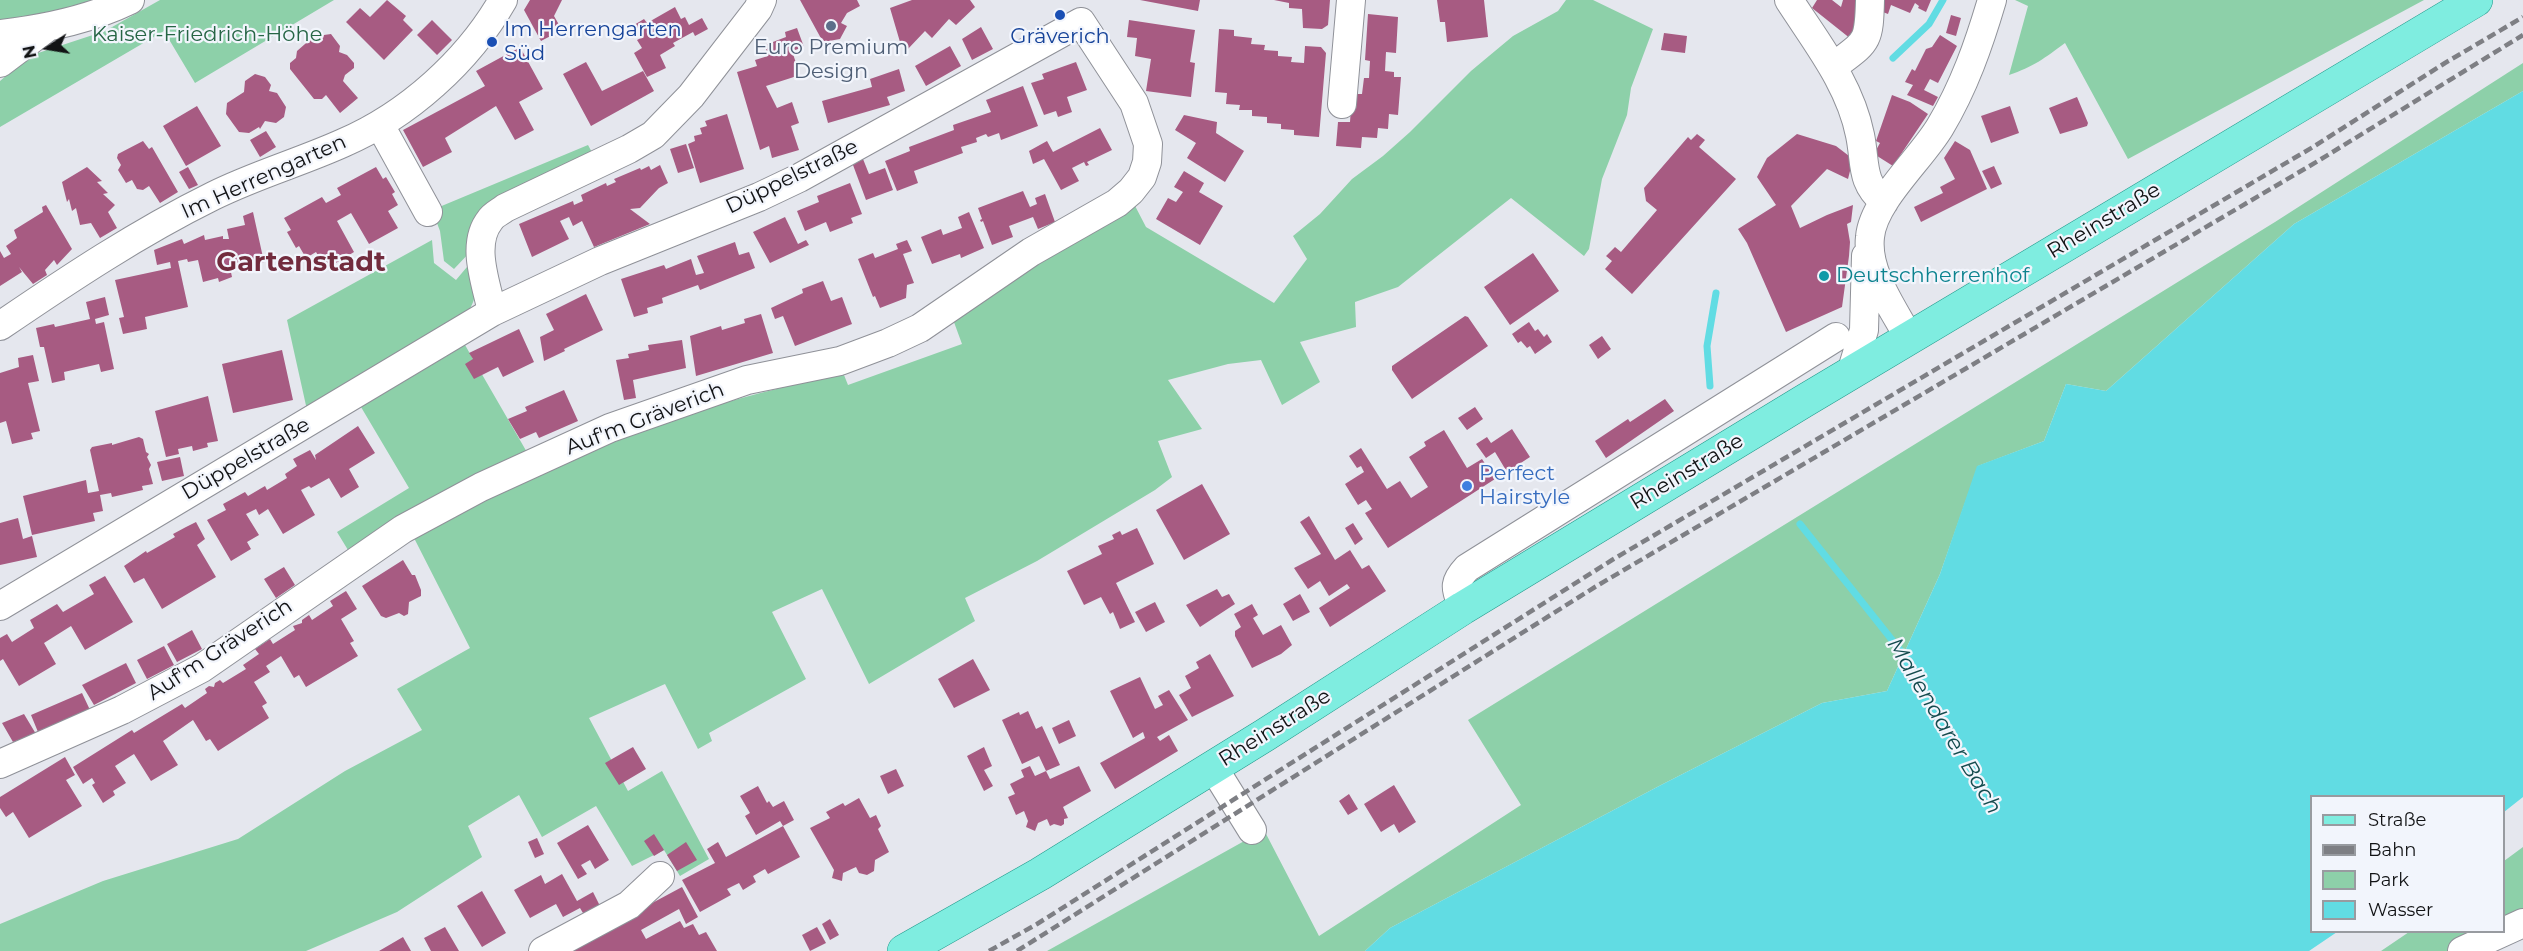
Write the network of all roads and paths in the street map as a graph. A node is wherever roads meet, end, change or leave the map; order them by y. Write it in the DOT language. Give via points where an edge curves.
graph roads {
  1 [pos="130,0"];
  2 [pos="503,0"];
  3 [pos="762,0"];
  4 [pos="1351,0"];
  5 [pos="1870,0"];
  6 [pos="1992,0"];
  7 [pos="2476,0"];
  8 [pos="1785,7"];
  9 [pos="1082,11"];
  10 [pos="45,29"];
  11 [pos="0,34"];
  12 [pos="0,63"];
  13 [pos="1833,67"];
  14 [pos="1342,104"];
  15 [pos="380,125"];
  16 [pos="1884,202"];
  17 [pos="428,213"];
  18 [pos="1870,246"];
  19 [pos="492,312"];
  20 [pos="0,326"];
  21 [pos="1836,337"];
  22 [pos="1909,338"];
  23 [pos="1785,367"];
  24 [pos="1851,373"];
  25 [pos="1804,401"];
  26 [pos="0,606"];
  27 [pos="1463,608"];
  28 [pos="0,764"];
  29 [pos="1213,767"];
  30 [pos="1252,830"];
  31 [pos="660,876"];
  32 [pos="2523,923"];
  33 [pos="2505,931"];
  34 [pos="2501,933"];
  35 [pos="543,951"];
  36 [pos="904,951"];
  37 [pos="2462,951"];
  1 -- 10 [label="street"];
  2 -- 15 [label="street, Im Herrengarten" via="486,27 449,69"];
  3 -- 19 [label="street" via="691,96 653,135 490,219 480,250"];
  4 -- 14 [label="street"];
  5 -- 13 [label="street" via="1870,32 1864,44"];
  6 -- 16 [label="street" via="1957,98 1930,143"];
  7 -- 22 [label="main road, Rheinstraße"];
  8 -- 13 [label="street"];
  9 -- 19 [label="street, Düppelstraße" via="799,178 600,261"];
  9 -- 28 [label="street, Auf'm Gräverich" via="1134,104 1148,144 1142,177 1117,203 1031,252 920,328 888,343 840,361 747,380 610,428 481,487 403,529 202,668 122,710"];
  10 -- 11 [label="street"];
  10 -- 12 [label="street"];
  13 -- 16 [label="street" via="1860,133 1869,188"];
  15 -- 17 [label="street"];
  15 -- 20 [label="street, Im Herrengarten" via="214,195 106,254"];
  16 -- 18 [label="street" via="1873,220"];
  18 -- 22 [label="street" via="1880,283"];
  18 -- 24 [label="street" via="1864,261 1864,330"];
  19 -- 26 [label="street, Düppelstraße"];
  21 -- 23 [label="street"];
  22 -- 24 [label="main road, Rheinstraße"];
  23 -- 25 [label="street"];
  23 -- 27 [label="street" via="1467,568 1457,579 1456,590"];
  24 -- 25 [label="main road, Rheinstraße"];
  25 -- 27 [label="main road, Rheinstraße"];
  27 -- 29 [label="main road, Rheinstraße"];
  29 -- 30 [label="street"];
  29 -- 36 [label="main road, Rheinstraße" via="1040,874"];
  31 -- 35 [label="street" via="629,906"];
  32 -- 33 [label="street"];
  34 -- 37 [label="street"];
}
